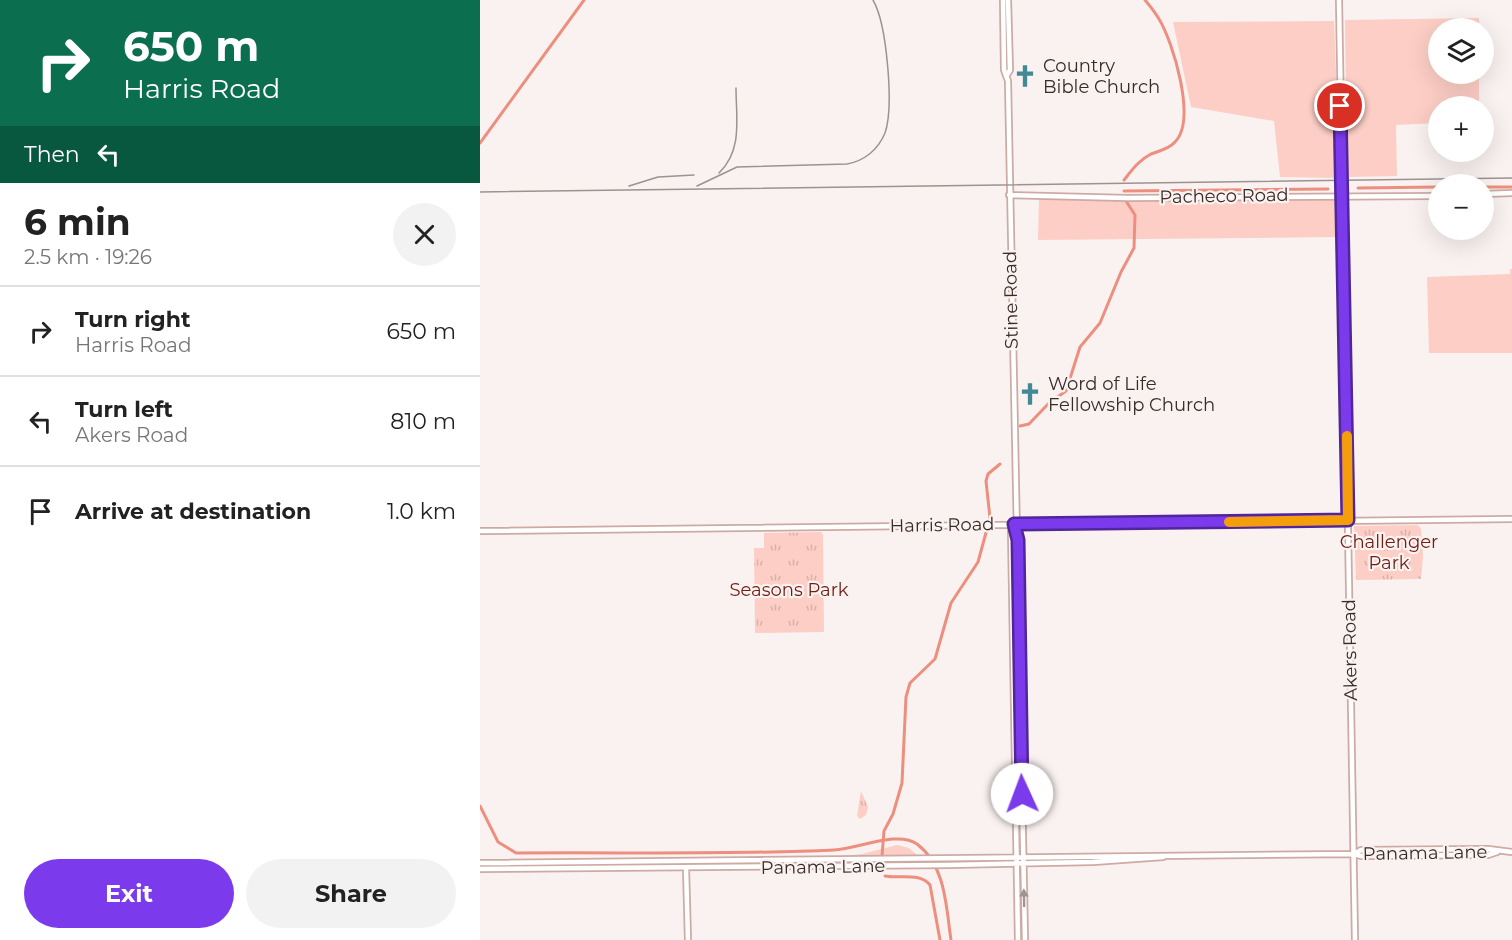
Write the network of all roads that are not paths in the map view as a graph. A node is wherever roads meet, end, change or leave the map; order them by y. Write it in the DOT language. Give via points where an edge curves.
graph roads {
  1 [pos="1003,0"];
  2 [pos="1008,0"];
  3 [pos="1339,0"];
  4 [pos="1007,75"];
  5 [pos="1512,193"];
  6 [pos="1494,194"];
  7 [pos="1010,195"];
  8 [pos="1342,195"];
  9 [pos="1428,196"];
  10 [pos="1512,519"];
  11 [pos="1348,520"];
  12 [pos="1014,524"];
  13 [pos="480,531"];
  14 [pos="1012,580"];
  15 [pos="1019,612"];
  16 [pos="1014,691"];
  17 [pos="1021,712"];
  18 [pos="1015,746"];
  19 [pos="1021,770"];
  20 [pos="1459,849"];
  21 [pos="1497,852"];
  22 [pos="1512,852"];
  23 [pos="1354,854"];
  24 [pos="1090,855"];
  25 [pos="1115,855"];
  26 [pos="1436,855"];
  27 [pos="1166,856"];
  28 [pos="1017,857"];
  29 [pos="1024,857"];
  30 [pos="845,860"];
  31 [pos="814,861"];
  32 [pos="686,862"];
  33 [pos="919,862"];
  34 [pos="1093,862"];
  35 [pos="480,863"];
  36 [pos="604,863"];
  37 [pos="1067,863"];
  38 [pos="1017,864"];
  39 [pos="1024,864"];
  40 [pos="833,867"];
  41 [pos="791,868"];
  42 [pos="480,869"];
  43 [pos="686,869"];
  44 [pos="583,870"];
  45 [pos="688,940"];
  46 [pos="1018,940"];
  47 [pos="1025,940"];
  48 [pos="1356,940"];
  1 -- 4 [label="main road, Stine Road"];
  2 -- 4 [label="main road, Stine Road"];
  3 -- 8 [label="main road, Akers Road"];
  4 -- 7 [label="main road, Stine Road"];
  5 -- 6 [label="main road"];
  7 -- 8 [label="main road, Pacheco Road"];
  7 -- 12 [label="main road, Stine Road"];
  8 -- 9 [label="main road, Pacheco Road"];
  8 -- 11 [label="main road, Akers Road"];
  10 -- 11 [label="main road, Harris Road"];
  11 -- 12 [label="main road, Harris Road"];
  11 -- 23 [label="main road, Akers Road"];
  12 -- 13 [label="main road, Harris Road"];
  12 -- 14 [label="main road, Stine Road"];
  12 -- 15 [label="main road, Stine Road"];
  14 -- 15 [label="main road"];
  14 -- 16 [label="main road, Stine Road"];
  15 -- 17 [label="main road, Stine Road"];
  16 -- 17 [label="main road"];
  16 -- 18 [label="main road, Stine Road"];
  17 -- 19 [label="main road, Stine Road"];
  18 -- 19 [label="main road"];
  18 -- 28 [label="main road, Stine Road"];
  19 -- 29 [label="main road, Stine Road"];
  20 -- 21 [label="main road, Panama Lane"];
  20 -- 23 [label="main road, Panama Lane" via="1361,850"];
  20 -- 26 [label="main road"];
  21 -- 22 [label="main road, Panama Lane"];
  21 -- 26 [label="main road, Panama Lane"];
  23 -- 26 [label="main road, Panama Lane"];
  23 -- 27 [label="main road, Panama Lane"];
  23 -- 48 [label="main road, Akers Road"];
  24 -- 25 [label="main road, Panama Lane"];
  24 -- 29 [label="main road, Panama Lane"];
  24 -- 37 [label="main road"];
  25 -- 27 [label="main road, Panama Lane"];
  25 -- 34 [label="main road"];
  27 -- 34 [label="main road, Panama Lane"];
  28 -- 29 [label="main road, Panama Lane"];
  28 -- 33 [label="main road, Panama Lane"];
  28 -- 38 [label="main road, Stine Road"];
  29 -- 39 [label="main road, Stine Road"];
  30 -- 31 [label="main road, Panama Lane"];
  30 -- 33 [label="main road, Panama Lane"];
  30 -- 40 [label="main road"];
  31 -- 32 [label="main road, Panama Lane"];
  31 -- 41 [label="main road"];
  32 -- 36 [label="main road, Panama Lane"];
  32 -- 43 [label="main road"];
  33 -- 38 [label="main road, Panama Lane"];
  33 -- 40 [label="main road, Panama Lane"];
  34 -- 37 [label="main road, Panama Lane"];
  35 -- 36 [label="main road, Panama Lane"];
  36 -- 44 [label="main road"];
  37 -- 39 [label="main road, Panama Lane"];
  38 -- 39 [label="main road, Panama Lane"];
  38 -- 46 [label="main road, Stine Road"];
  47 -- 39 [label="main road, Stine Road, one-way"];
  40 -- 41 [label="main road, Panama Lane"];
  41 -- 43 [label="main road, Panama Lane"];
  42 -- 44 [label="main road, Panama Lane"];
  43 -- 44 [label="main road, Panama Lane"];
  43 -- 45 [label="main road"];
}
